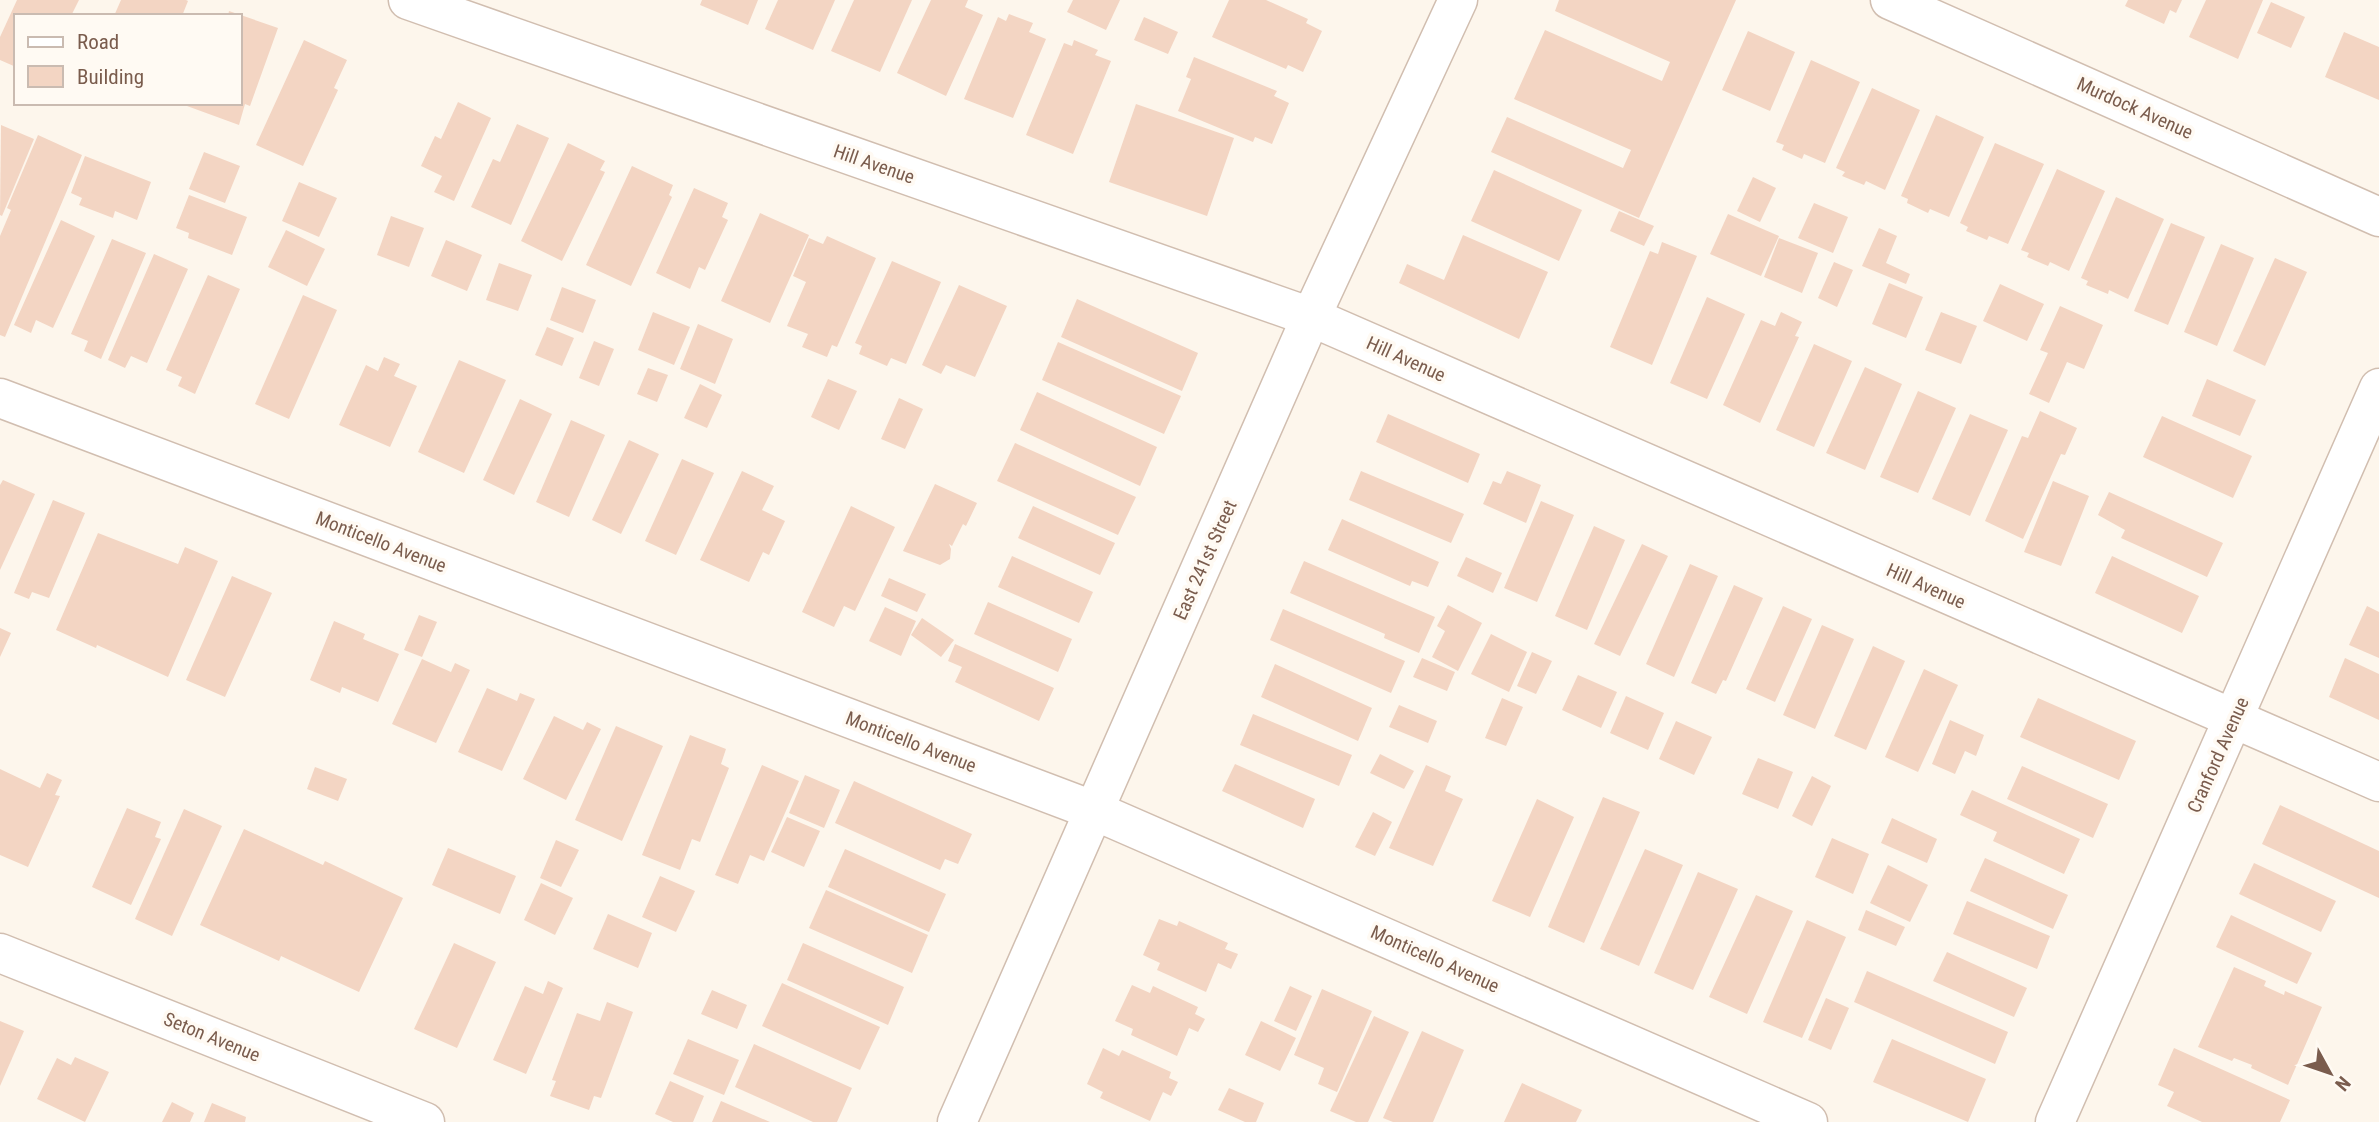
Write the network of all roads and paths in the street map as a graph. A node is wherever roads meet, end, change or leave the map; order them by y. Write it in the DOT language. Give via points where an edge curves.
graph roads {
  1 [pos="408,0"];
  2 [pos="1458,0"];
  3 [pos="1890,0"];
  4 [pos="2379,217"];
  5 [pos="1311,317"];
  6 [pos="2379,388"];
  7 [pos="0,398"];
  8 [pos="2233,720"];
  9 [pos="2379,782"];
  10 [pos="1095,811"];
  11 [pos="0,953"];
  12 [pos="425,1122"];
  13 [pos="957,1122"];
  14 [pos="1808,1122"];
  15 [pos="2055,1122"];
  1 -- 5 [label="street, Hill Avenue"];
  2 -- 5 [label="street, East 241st Street"];
  3 -- 4 [label="street, Murdock Avenue"];
  5 -- 8 [label="street, Hill Avenue"];
  5 -- 10 [label="street, East 241st Street"];
  6 -- 8 [label="street, Cranford Avenue"];
  7 -- 10 [label="street, Monticello Avenue"];
  8 -- 9 [label="street, Hill Avenue"];
  8 -- 15 [label="street, Cranford Avenue"];
  10 -- 13 [label="street, East 241st Street"];
  10 -- 14 [label="street, Monticello Avenue"];
  11 -- 12 [label="street, Seton Avenue"];
}
